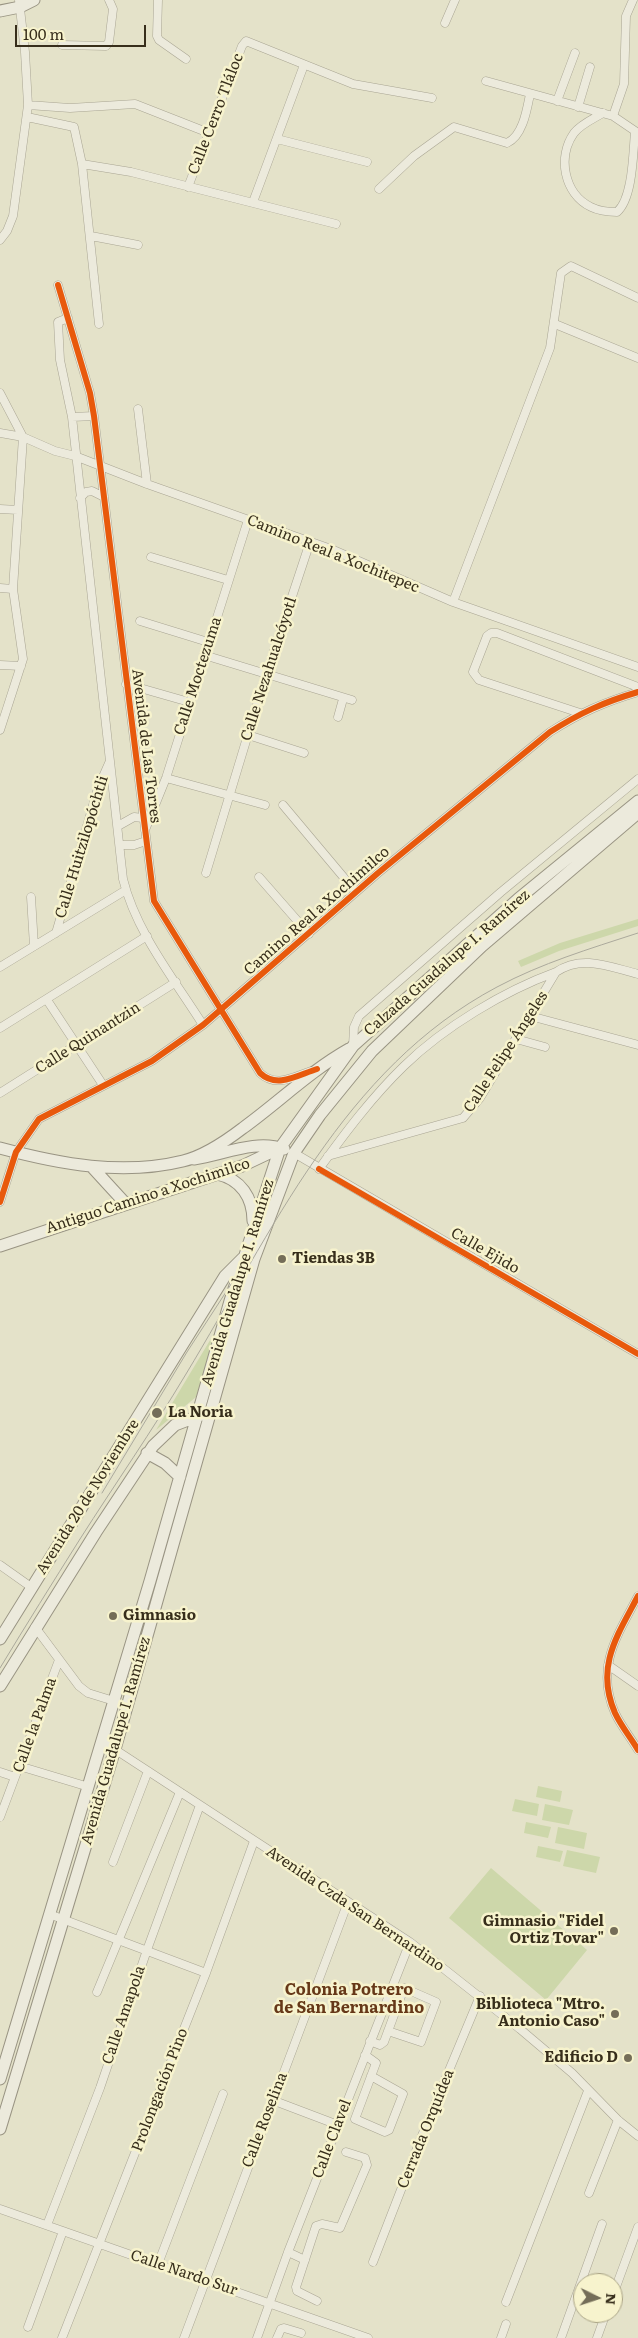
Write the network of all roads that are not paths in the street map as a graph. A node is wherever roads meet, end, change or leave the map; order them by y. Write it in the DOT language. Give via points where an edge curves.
graph roads {
  1 [pos="34,0"];
  2 [pos="109,0"];
  3 [pos="158,0"];
  4 [pos="455,0"];
  5 [pos="633,0"];
  6 [pos="20,4"];
  7 [pos="0,11"];
  8 [pos="444,24"];
  9 [pos="62,45"];
  10 [pos="575,53"];
  11 [pos="186,59"];
  12 [pos="304,65"];
  13 [pos="590,67"];
  14 [pos="486,81"];
  15 [pos="530,94"];
  16 [pos="432,98"];
  17 [pos="557,101"];
  18 [pos="28,105"];
  19 [pos="578,107"];
  20 [pos="602,113"];
  21 [pos="613,116"];
  22 [pos="26,117"];
  23 [pos="209,133"];
  24 [pos="637,133"];
  25 [pos="278,139"];
  26 [pos="367,162"];
  27 [pos="82,164"];
  28 [pos="188,187"];
  29 [pos="379,188"];
  30 [pos="253,202"];
  31 [pos="336,224"];
  32 [pos="92,236"];
  33 [pos="0,240"];
  34 [pos="138,245"];
  35 [pos="58,285"];
  36 [pos="638,298"];
  37 [pos="68,318"];
  38 [pos="99,324"];
  39 [pos="554,324"];
  40 [pos="638,358"];
  41 [pos="0,393"];
  42 [pos="138,409"];
  43 [pos="94,416"];
  44 [pos="72,417"];
  45 [pos="0,434"];
  46 [pos="23,436"];
  47 [pos="75,456"];
  48 [pos="100,466"];
  49 [pos="148,484"];
  50 [pos="104,497"];
  51 [pos="80,498"];
  52 [pos="0,509"];
  53 [pos="18,510"];
  54 [pos="248,520"];
  55 [pos="310,542"];
  56 [pos="152,557"];
  57 [pos="228,580"];
  58 [pos="0,588"];
  59 [pos="13,589"];
  60 [pos="453,602"];
  61 [pos="140,621"];
  62 [pos="208,642"];
  63 [pos="204,655"];
  64 [pos="0,665"];
  65 [pos="21,666"];
  66 [pos="638,667"];
  67 [pos="266,674"];
  68 [pos="126,684"];
  69 [pos="638,687"];
  70 [pos="638,692"];
  71 [pos="343,699"];
  72 [pos="352,700"];
  73 [pos="189,702"];
  74 [pos="580,713"];
  75 [pos="338,717"];
  76 [pos="0,730"];
  77 [pos="248,736"];
  78 [pos="304,753"];
  79 [pos="110,762"];
  80 [pos="166,778"];
  81 [pos="638,779"];
  82 [pos="229,795"];
  83 [pos="638,801"];
  84 [pos="266,805"];
  85 [pos="283,805"];
  86 [pos="638,813"];
  87 [pos="143,818"];
  88 [pos="118,826"];
  89 [pos="145,832"];
  90 [pos="146,841"];
  91 [pos="120,845"];
  92 [pos="206,873"];
  93 [pos="259,877"];
  94 [pos="126,890"];
  95 [pos="356,892"];
  96 [pos="31,897"];
  97 [pos="56,933"];
  98 [pos="309,934"];
  99 [pos="147,936"];
  100 [pos="34,946"];
  101 [pos="0,967"];
  102 [pos="556,972"];
  103 [pos="638,974"];
  104 [pos="176,982"];
  105 [pos="47,1000"];
  106 [pos="221,1011"];
  107 [pos="530,1016"];
  108 [pos="203,1025"];
  109 [pos="0,1028"];
  110 [pos="516,1039"];
  111 [pos="638,1045"];
  112 [pos="75,1046"];
  113 [pos="353,1046"];
  114 [pos="545,1047"];
  115 [pos="317,1069"];
  116 [pos="103,1085"];
  117 [pos="0,1093"];
  118 [pos="0,1148"];
  119 [pos="280,1148"];
  120 [pos="16,1152"];
  121 [pos="294,1154"];
  122 [pos="328,1156"];
  123 [pos="185,1160"];
  124 [pos="92,1167"];
  125 [pos="319,1169"];
  126 [pos="218,1174"];
  127 [pos="0,1202"];
  128 [pos="126,1203"];
  129 [pos="253,1228"];
  130 [pos="0,1246"];
  131 [pos="245,1256"];
  132 [pos="638,1354"];
  133 [pos="210,1413"];
  134 [pos="197,1416"];
  135 [pos="148,1454"];
  136 [pos="180,1477"];
  137 [pos="0,1565"];
  138 [pos="31,1587"];
  139 [pos="638,1596"];
  140 [pos="36,1627"];
  141 [pos="0,1639"];
  142 [pos="59,1660"];
  143 [pos="608,1665"];
  144 [pos="0,1686"];
  145 [pos="638,1686"];
  146 [pos="114,1701"];
  147 [pos="102,1741"];
  148 [pos="115,1748"];
  149 [pos="638,1750"];
  150 [pos="19,1766"];
  151 [pos="148,1771"];
  152 [pos="0,1772"];
  153 [pos="15,1777"];
  154 [pos="89,1786"];
  155 [pos="180,1792"];
  156 [pos="200,1805"];
  157 [pos="0,1817"];
  158 [pos="254,1841"];
  159 [pos="113,1862"];
  160 [pos="348,1902"];
  161 [pos="49,1914"];
  162 [pos="64,1919"];
  163 [pos="119,1941"];
  164 [pos="410,1942"];
  165 [pos="147,1950"];
  166 [pos="206,1973"];
  167 [pos="98,1992"];
  168 [pos="480,1996"];
  169 [pos="388,2031"];
  170 [pos="370,2041"];
  171 [pos="364,2055"];
  172 [pos="371,2076"];
  173 [pos="0,2079"];
  174 [pos="588,2091"];
  175 [pos="223,2094"];
  176 [pos="272,2100"];
  177 [pos="618,2120"];
  178 [pos="338,2125"];
  179 [pos="0,2129"];
  180 [pos="638,2136"];
  181 [pos="346,2152"];
  182 [pos="589,2193"];
  183 [pos="0,2209"];
  184 [pos="602,2224"];
  185 [pos="47,2226"];
  186 [pos="638,2227"];
  187 [pos="63,2231"];
  188 [pos="99,2244"];
  189 [pos="288,2252"];
  190 [pos="305,2260"];
  191 [pos="374,2262"];
  192 [pos="158,2264"];
  193 [pos="621,2273"];
  194 [pos="205,2281"];
  195 [pos="317,2301"];
  196 [pos="506,2302"];
  197 [pos="270,2304"];
  198 [pos="602,2323"];
  199 [pos="506,2324"];
  200 [pos="28,2327"];
  201 [pos="301,2333"];
  202 [pos="62,2338"];
  203 [pos="184,2338"];
  204 [pos="257,2338"];
  205 [pos="277,2338"];
  206 [pos="368,2338"];
  207 [pos="501,2338"];
  208 [pos="561,2338"];
  209 [pos="597,2338"];
  1 -- 6 [label="main road"];
  2 -- 9 [label="street" via="113,8 106,46"];
  3 -- 11 [label="street" via="157,36"];
  4 -- 8 [label="street"];
  5 -- 21 [label="street" via="626,16 624,84"];
  6 -- 7 [label="main road"];
  6 -- 18 [label="street"];
  10 -- 17 [label="street"];
  12 -- 16 [label="street" via="352,84"];
  12 -- 23 [label="street, Calle Cerro Tláloc" via="246,41"];
  12 -- 25 [label="street"];
  13 -- 19 [label="street"];
  14 -- 15 [label="street"];
  15 -- 17 [label="street"];
  15 -- 29 [label="street" via="518,133 512,140 507,142 454,127 414,156"];
  17 -- 19 [label="street"];
  18 -- 22 [label="street"];
  18 -- 23 [label="street" via="70,108 135,104"];
  19 -- 20 [label="street"];
  20 -- 21 [label="street"];
  20 -- 24 [label="street" via="576,131 565,150 566,176 571,190 591,207 617,212 623,207"];
  21 -- 24 [label="street"];
  22 -- 27 [label="street" via="74,127"];
  22 -- 33 [label="street" via="13,216"];
  23 -- 28 [label="street, Calle Cerro Tláloc"];
  25 -- 26 [label="street"];
  25 -- 30 [label="street"];
  27 -- 28 [label="street" via="131,172"];
  27 -- 32 [label="street"];
  28 -- 30 [label="street"];
  30 -- 31 [label="street"];
  32 -- 34 [label="street"];
  32 -- 38 [label="street"];
  35 -- 37 [label="street, Avenida de Las Torres"];
  36 -- 39 [label="street" via="571,266 561,273"];
  37 -- 43 [label="street, Avenida de Las Torres"];
  37 -- 44 [label="street" via="58,322 58,343"];
  39 -- 40 [label="street"];
  39 -- 60 [label="street" via="550,348"];
  41 -- 46 [label="street"];
  42 -- 49 [label="street"];
  43 -- 44 [label="street"];
  43 -- 48 [label="street, Avenida de Las Torres"];
  44 -- 47 [label="street"];
  45 -- 46 [label="street, Camino Real a Xochitepec"];
  46 -- 47 [label="street, Camino Real a Xochitepec" via="39,445"];
  46 -- 53 [label="street"];
  47 -- 48 [label="street, Camino Real a Xochitepec"];
  47 -- 51 [label="street"];
  48 -- 49 [label="street, Camino Real a Xochitepec"];
  48 -- 50 [label="street, Avenida de Las Torres"];
  49 -- 54 [label="street, Camino Real a Xochitepec"];
  50 -- 51 [label="street" via="92,491"];
  50 -- 68 [label="street, Avenida de Las Torres"];
  51 -- 79 [label="street"];
  52 -- 53 [label="street"];
  53 -- 59 [label="street"];
  54 -- 55 [label="street, Camino Real a Xochitepec"];
  54 -- 57 [label="street, Calle Moctezuma"];
  55 -- 60 [label="street, Camino Real a Xochitepec"];
  55 -- 67 [label="street, Calle Nezahualcóyotl"];
  56 -- 57 [label="street"];
  57 -- 62 [label="street, Calle Moctezuma"];
  58 -- 59 [label="street"];
  59 -- 65 [label="street" via="23,652"];
  60 -- 66 [label="street, Camino Real a Xochitepec"];
  61 -- 62 [label="street"];
  62 -- 63 [label="street, Calle Moctezuma"];
  63 -- 67 [label="street"];
  63 -- 73 [label="street, Calle Moctezuma"];
  64 -- 65 [label="street"];
  65 -- 76 [label="street"];
  67 -- 71 [label="street"];
  67 -- 77 [label="street, Calle Nezahualcóyotl"];
  68 -- 73 [label="street"];
  68 -- 87 [label="street, Avenida de Las Torres"];
  69 -- 74 [label="street" via="497,633 487,636 473,672 475,677"];
  70 -- 74 [label="street, Camino Real a Xochimilco"];
  71 -- 72 [label="street"];
  71 -- 75 [label="street"];
  73 -- 80 [label="street, Calle Moctezuma"];
  74 -- 95 [label="street, Camino Real a Xochimilco" via="550,732"];
  77 -- 78 [label="street"];
  77 -- 82 [label="street, Calle Nezahualcóyotl"];
  79 -- 88 [label="street"];
  79 -- 97 [label="street, Calle Huitzilopóchtli" via="98,788"];
  80 -- 82 [label="street"];
  80 -- 89 [label="street, Calle Moctezuma"];
  81 -- 113 [label="street" via="358,1016"];
  82 -- 84 [label="street"];
  82 -- 92 [label="street, Calle Nezahualcóyotl"];
  83 -- 113 [label="main road, Calzada Guadalupe I. Ramírez" via="518,899"];
  85 -- 95 [label="street"];
  86 -- 121 [label="main road, Calzada Guadalupe I. Ramírez" via="482,946 372,1051 320,1115"];
  87 -- 88 [label="street" via="134,817"];
  87 -- 89 [label="street, Avenida de Las Torres"];
  88 -- 91 [label="street"];
  89 -- 90 [label="street, Avenida de Las Torres"];
  90 -- 91 [label="street"];
  90 -- 106 [label="street, Avenida de Las Torres" via="154,901"];
  91 -- 94 [label="street"];
  93 -- 98 [label="street"];
  94 -- 97 [label="street"];
  94 -- 99 [label="street"];
  95 -- 98 [label="street, Camino Real a Xochimilco"];
  96 -- 100 [label="street"];
  97 -- 100 [label="street"];
  98 -- 106 [label="street, Camino Real a Xochimilco"];
  99 -- 104 [label="street"];
  99 -- 105 [label="street"];
  100 -- 101 [label="street"];
  102 -- 103 [label="street" via="575,963 588,962"];
  102 -- 107 [label="street, Calle Felipe Ángeles"];
  102 -- 122 [label="street" via="498,999 454,1026 405,1065 355,1120"];
  104 -- 108 [label="street"];
  104 -- 112 [label="street, Calle Quinantzin"];
  105 -- 109 [label="street"];
  105 -- 112 [label="street"];
  106 -- 108 [label="street, Camino Real a Xochimilco"];
  106 -- 115 [label="street, Avenida de Las Torres" via="266,1079 278,1082"];
  107 -- 110 [label="street, Calle Felipe Ángeles"];
  107 -- 111 [label="street"];
  108 -- 116 [label="street, Camino Real a Xochimilco" via="152,1061"];
  110 -- 114 [label="street"];
  110 -- 122 [label="street, Calle Felipe Ángeles" via="480,1098 463,1118"];
  112 -- 116 [label="street"];
  112 -- 117 [label="street, Calle Quinantzin"];
  113 -- 115 [label="main road"];
  113 -- 119 [label="main road, Calzada Guadalupe I. Ramírez"];
  115 -- 123 [label="main road" via="242,1129 220,1144"];
  116 -- 120 [label="street, Camino Real a Xochimilco" via="39,1119"];
  118 -- 120 [label="main road"];
  119 -- 121 [label="main road"];
  119 -- 123 [label="main road" via="256,1145 215,1157"];
  119 -- 126 [label="main road, Antiguo Camino a Xochimilco"];
  119 -- 129 [label="main road, Avenida Guadalupe I. Ramírez"];
  120 -- 124 [label="main road"];
  120 -- 127 [label="street, Camino Real a Xochimilco"];
  121 -- 125 [label="street, Calle Ejido"];
  121 -- 133 [label="main road, Avenida Guadalupe I. Ramírez" via="260,1241"];
  122 -- 125 [label="street"];
  123 -- 124 [label="main road" via="141,1167"];
  124 -- 128 [label="main road"];
  125 -- 132 [label="street, Calle Ejido"];
  126 -- 128 [label="main road, Antiguo Camino a Xochimilco"];
  126 -- 129 [label="main road" via="229,1176 250,1199"];
  128 -- 130 [label="main road, Antiguo Camino a Xochimilco"];
  129 -- 131 [label="main road, Avenida Guadalupe I. Ramírez"];
  131 -- 134 [label="main road, Avenida Guadalupe I. Ramírez"];
  131 -- 138 [label="main road, Avenida 20 de Noviembre" via="225,1276"];
  133 -- 134 [label="main road, Avenida 20 de Noviembre"];
  133 -- 148 [label="main road, Avenida Guadalupe I. Ramírez"];
  134 -- 135 [label="main road, Avenida 20 de Noviembre" via="175,1425"];
  134 -- 136 [label="main road, Avenida Guadalupe I. Ramírez"];
  135 -- 136 [label="main road" via="165,1463"];
  135 -- 140 [label="main road, Avenida 20 de Noviembre"];
  136 -- 146 [label="main road, Avenida Guadalupe I. Ramírez"];
  137 -- 138 [label="street"];
  138 -- 141 [label="main road, Avenida 20 de Noviembre"];
  139 -- 143 [label="street" via="614,1642"];
  140 -- 142 [label="street"];
  140 -- 144 [label="main road, Avenida 20 de Noviembre"];
  142 -- 146 [label="street" via="88,1694"];
  142 -- 150 [label="street, Calle la Palma"];
  143 -- 145 [label="street"];
  143 -- 149 [label="street" via="608,1691 616,1714"];
  146 -- 147 [label="main road, Avenida Guadalupe I. Ramírez"];
  147 -- 148 [label="street, Avenida Czda San Bernardino"];
  147 -- 154 [label="main road, Avenida Guadalupe I. Ramírez"];
  148 -- 151 [label="street, Avenida Czda San Bernardino"];
  148 -- 162 [label="main road, Avenida Guadalupe I. Ramírez"];
  150 -- 153 [label="street, Calle la Palma"];
  150 -- 154 [label="street"];
  151 -- 155 [label="street, Avenida Czda San Bernardino"];
  151 -- 159 [label="street"];
  152 -- 153 [label="street"];
  153 -- 157 [label="street, Calle la Palma"];
  154 -- 161 [label="main road, Avenida Guadalupe I. Ramírez"];
  155 -- 156 [label="street, Avenida Czda San Bernardino"];
  155 -- 163 [label="street"];
  156 -- 158 [label="street, Avenida Czda San Bernardino"];
  156 -- 165 [label="street, Calle Amapola"];
  158 -- 160 [label="street, Avenida Czda San Bernardino"];
  158 -- 166 [label="street, Prolongación Pino"];
  160 -- 164 [label="street, Avenida Czda San Bernardino"];
  160 -- 176 [label="street, Calle Roselina"];
  161 -- 162 [label="street"];
  161 -- 173 [label="main road, Avenida Guadalupe I. Ramírez"];
  162 -- 163 [label="street"];
  162 -- 179 [label="main road, Avenida Guadalupe I. Ramírez"];
  163 -- 165 [label="street"];
  163 -- 167 [label="street"];
  164 -- 168 [label="street, Avenida Czda San Bernardino"];
  164 -- 170 [label="street, Calle Clavel"];
  165 -- 166 [label="street"];
  165 -- 185 [label="street, Calle Amapola" via="100,2088"];
  166 -- 188 [label="street, Prolongación Pino"];
  168 -- 174 [label="street, Avenida Czda San Bernardino"];
  168 -- 191 [label="street, Cerrada Orquídea"];
  169 -- 169 [label="street" via="404,1988 436,2002 421,2042"];
  169 -- 170 [label="street" via="382,2044"];
  170 -- 171 [label="street, Calle Clavel"];
  171 -- 172 [label="street" via="376,2063"];
  171 -- 178 [label="street, Calle Clavel"];
  172 -- 172 [label="street" via="355,2119 385,2132 389,2130 403,2094"];
  174 -- 177 [label="street, Avenida Czda San Bernardino"];
  174 -- 196 [label="street"];
  175 -- 192 [label="street"];
  176 -- 178 [label="street"];
  176 -- 194 [label="street, Calle Roselina"];
  177 -- 180 [label="street, Avenida Czda San Bernardino"];
  177 -- 182 [label="street"];
  178 -- 189 [label="street, Calle Clavel"];
  181 -- 190 [label="street" via="365,2158 367,2165 343,2224 340,2228 316,2226"];
  183 -- 185 [label="street, Calle Nardo Sur"];
  184 -- 208 [label="street"];
  185 -- 187 [label="street, Calle Nardo Sur"];
  186 -- 193 [label="street"];
  187 -- 188 [label="street, Calle Nardo Sur"];
  187 -- 200 [label="street"];
  188 -- 192 [label="street, Calle Nardo Sur"];
  188 -- 202 [label="street, Prolongación Pino"];
  189 -- 190 [label="street"];
  189 -- 197 [label="street, Calle Clavel"];
  190 -- 195 [label="street" via="296,2290"];
  192 -- 194 [label="street, Calle Nardo Sur"];
  194 -- 197 [label="street, Calle Nardo Sur"];
  194 -- 203 [label="street, Calle Roselina"];
  197 -- 204 [label="street, Calle Clavel"];
  197 -- 206 [label="street, Calle Nardo Sur"];
  198 -- 209 [label="street"];
  199 -- 207 [label="street"];
  201 -- 205 [label="street" via="284,2328"];
}
